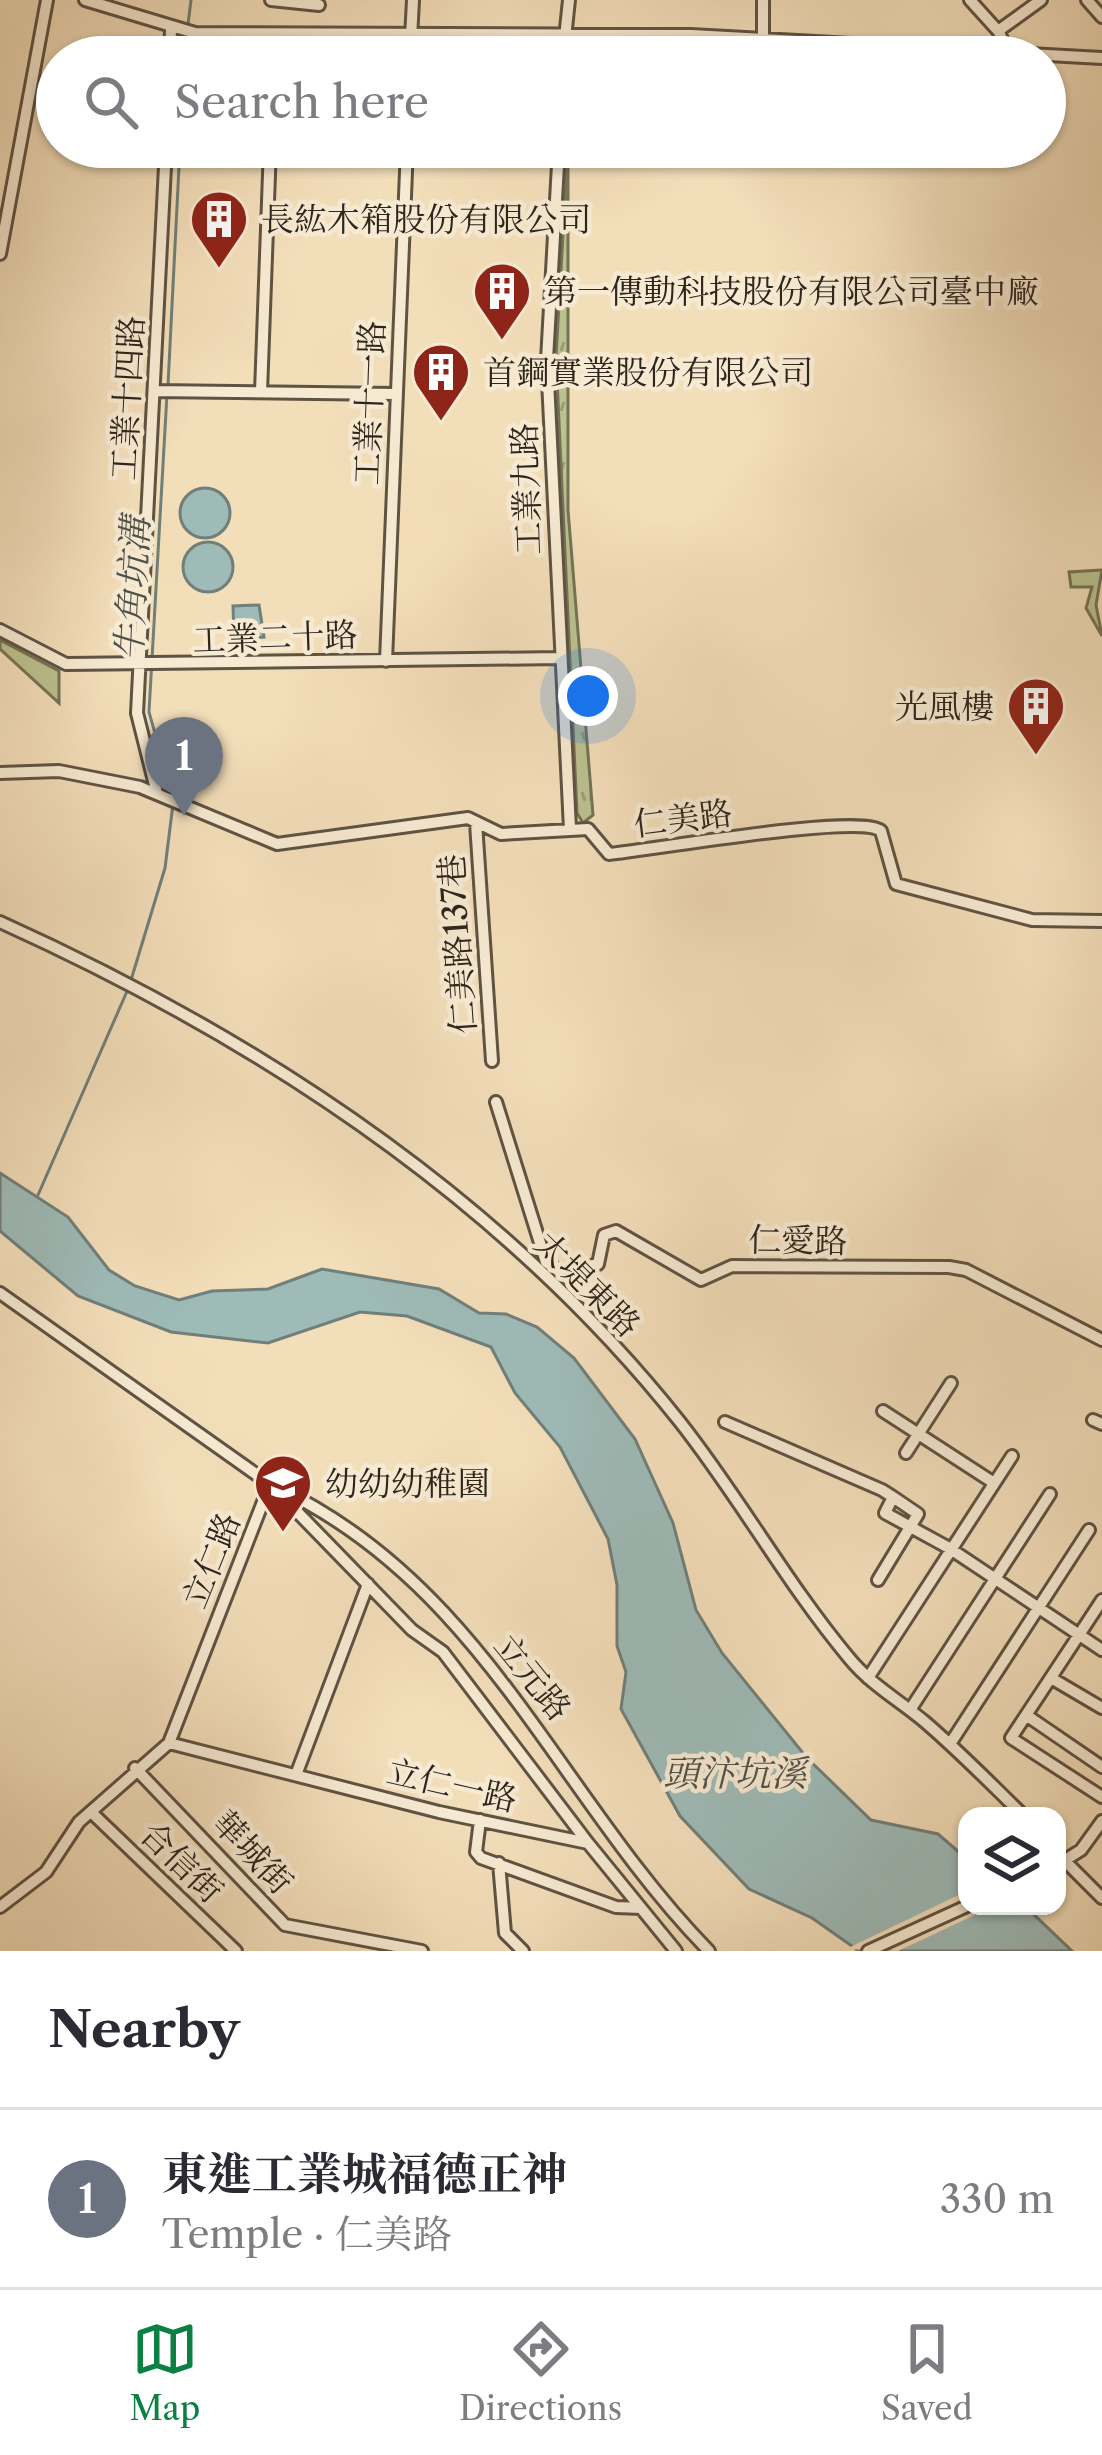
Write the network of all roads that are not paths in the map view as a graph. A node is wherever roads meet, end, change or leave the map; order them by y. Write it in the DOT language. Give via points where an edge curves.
graph roads {
  1 [pos="47,0"];
  2 [pos="86,0"];
  3 [pos="271,0"];
  4 [pos="413,0"];
  5 [pos="569,0"];
  6 [pos="763,0"];
  7 [pos="970,0"];
  8 [pos="1041,0"];
  9 [pos="1088,0"];
  10 [pos="319,5"];
  11 [pos="1102,16"];
  12 [pos="173,30"];
  13 [pos="998,32"];
  14 [pos="565,33"];
  15 [pos="274,34"];
  16 [pos="40,36"];
  17 [pos="172,36"];
  18 [pos="342,36"];
  19 [pos="411,36"];
  20 [pos="473,36"];
  21 [pos="565,36"];
  22 [pos="664,36"];
  23 [pos="763,36"];
  24 [pos="1000,36"];
  25 [pos="1066,56"];
  26 [pos="1102,58"];
  27 [pos="36,59"];
  28 [pos="166,168"];
  29 [pos="269,168"];
  30 [pos="406,168"];
  31 [pos="558,168"];
  32 [pos="0,254"];
  33 [pos="162,392"];
  34 [pos="261,392"];
  35 [pos="396,394"];
  36 [pos="0,630"];
  37 [pos="560,658"];
  38 [pos="386,661"];
  39 [pos="142,667"];
  40 [pos="0,773"];
  41 [pos="160,795"];
  42 [pos="476,824"];
  43 [pos="570,829"];
  44 [pos="1102,921"];
  45 [pos="0,922"];
  46 [pos="492,1061"];
  47 [pos="496,1102"];
  48 [pos="0,1293"];
  49 [pos="1102,1340"];
  50 [pos="952,1383"];
  51 [pos="883,1411"];
  52 [pos="725,1421"];
  53 [pos="917,1434"];
  54 [pos="906,1454"];
  55 [pos="1012,1456"];
  56 [pos="994,1483"];
  57 [pos="270,1484"];
  58 [pos="1050,1494"];
  59 [pos="913,1528"];
  60 [pos="1089,1530"];
  61 [pos="949,1548"];
  62 [pos="994,1578"];
  63 [pos="878,1580"];
  64 [pos="368,1584"];
  65 [pos="1102,1600"];
  66 [pos="1036,1608"];
  67 [pos="1079,1635"];
  68 [pos="1102,1649"];
  69 [pos="868,1678"];
  70 [pos="1052,1678"];
  71 [pos="1102,1708"];
  72 [pos="910,1710"];
  73 [pos="1026,1715"];
  74 [pos="169,1743"];
  75 [pos="950,1744"];
  76 [pos="1102,1767"];
  77 [pos="135,1768"];
  78 [pos="296,1775"];
  79 [pos="1102,1797"];
  80 [pos="1015,1807"];
  81 [pos="91,1812"];
  82 [pos="480,1820"];
  83 [pos="1102,1821"];
  84 [pos="589,1843"];
  85 [pos="1066,1857"];
  86 [pos="499,1863"];
  87 [pos="1066,1866"];
  88 [pos="1102,1898"];
  89 [pos="0,1907"];
  90 [pos="641,1908"];
  91 [pos="958,1910"];
  92 [pos="236,1951"];
  93 [pos="422,1951"];
  94 [pos="523,1951"];
  95 [pos="676,1951"];
  96 [pos="710,1951"];
  97 [pos="868,1951"];
  1 -- 16 [label="street"];
  2 -- 12 [label="street"];
  3 -- 10 [label="street"];
  4 -- 19 [label="street"];
  5 -- 14 [label="street"];
  6 -- 23 [label="street"];
  7 -- 13 [label="street"];
  8 -- 13 [label="street"];
  9 -- 11 [label="street"];
  12 -- 15 [label="street"];
  12 -- 17 [label="street"];
  13 -- 24 [label="street"];
  14 -- 20 [label="street"];
  14 -- 21 [label="street"];
  14 -- 22 [label="street"];
  15 -- 18 [label="street"];
  25 -- 26 [label="street"];
  27 -- 32 [label="street"];
  28 -- 33 [label="street, 工業十四路"];
  29 -- 34 [label="street"];
  30 -- 35 [label="street, 工業十一路"];
  31 -- 37 [label="street, 工業九路" via="547,361"];
  33 -- 34 [label="street"];
  33 -- 39 [label="street, 工業十四路"];
  34 -- 35 [label="street"];
  35 -- 38 [label="street, 工業十一路"];
  36 -- 39 [label="street, 工業二十路" via="66,664"];
  37 -- 38 [label="street, 工業二十路"];
  37 -- 43 [label="street, 工業九路"];
  38 -- 39 [label="street, 工業二十路"];
  39 -- 41 [label="street, 工業十四路" via="139,727"];
  40 -- 41 [label="street" via="59,771"];
  41 -- 42 [label="street" via="277,844 468,818"];
  42 -- 43 [label="street" via="501,834"];
  42 -- 46 [label="street, 仁美路137巷"];
  43 -- 44 [label="street, 仁美路" via="591,830 610,854 810,826 875,825 896,884 1032,920"];
  45 -- 69 [label="street, 太堤東路" via="129,984 393,1147 520,1254 680,1423"];
  47 -- 49 [label="street, 仁愛路" via="546,1262 560,1272 598,1264 604,1235 616,1231 701,1280 732,1265 949,1267"];
  48 -- 57 [label="street, 立仁路"];
  50 -- 53 [label="street"];
  51 -- 53 [label="street"];
  52 -- 59 [label="street" via="893,1497 885,1513"];
  53 -- 54 [label="street"];
  53 -- 56 [label="street"];
  55 -- 56 [label="street"];
  56 -- 61 [label="street"];
  57 -- 64 [label="street"];
  57 -- 74 [label="street, 立仁路"];
  57 -- 96 [label="street, 立元路" via="375,1547 441,1609"];
  58 -- 62 [label="street"];
  59 -- 61 [label="street"];
  59 -- 63 [label="street"];
  60 -- 66 [label="street"];
  61 -- 62 [label="street"];
  61 -- 69 [label="street"];
  62 -- 66 [label="street"];
  62 -- 72 [label="street"];
  64 -- 78 [label="street"];
  64 -- 84 [label="street" via="443,1652"];
  65 -- 67 [label="street"];
  66 -- 67 [label="street"];
  66 -- 75 [label="street"];
  67 -- 68 [label="street"];
  67 -- 70 [label="street"];
  69 -- 72 [label="street, 太堤東路"];
  70 -- 71 [label="street"];
  70 -- 73 [label="street"];
  72 -- 75 [label="street, 太堤東路"];
  73 -- 76 [label="street"];
  73 -- 79 [label="street" via="1011,1738"];
  74 -- 77 [label="street"];
  74 -- 78 [label="street, 立仁一路"];
  75 -- 80 [label="street, 太堤東路"];
  77 -- 81 [label="street"];
  77 -- 93 [label="street, 華城街" via="285,1924"];
  78 -- 82 [label="street, 立仁一路"];
  81 -- 89 [label="street" via="46,1872"];
  81 -- 92 [label="street, 合信街"];
  82 -- 84 [label="street, 立仁一路"];
  82 -- 86 [label="street" via="476,1852"];
  83 -- 85 [label="street"];
  84 -- 90 [label="street"];
  86 -- 90 [label="street" via="616,1907"];
  86 -- 94 [label="street" via="505,1933"];
  87 -- 88 [label="street"];
  90 -- 95 [label="street"];
  91 -- 97 [label="street"];
}
